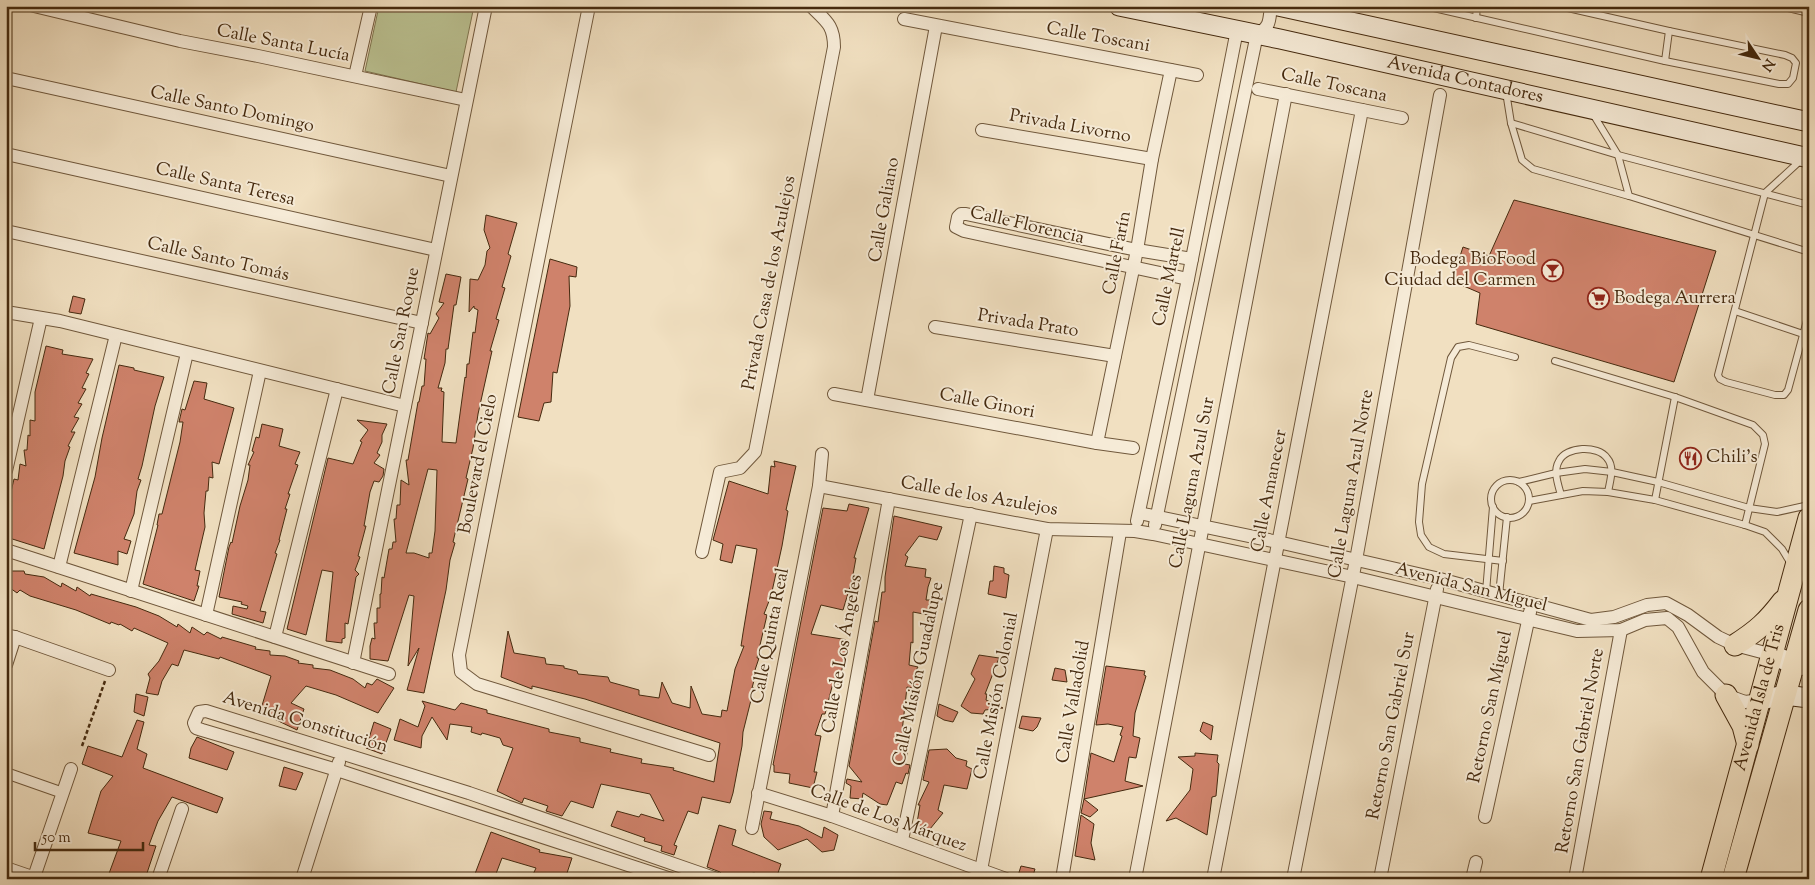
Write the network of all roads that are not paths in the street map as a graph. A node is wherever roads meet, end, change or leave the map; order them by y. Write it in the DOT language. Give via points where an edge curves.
graph roads {
  1 [pos="34,6"];
  2 [pos="371,6"];
  3 [pos="486,6"];
  4 [pos="589,6"];
  5 [pos="811,6"];
  6 [pos="1119,6"];
  7 [pos="1424,6"];
  8 [pos="1477,6"];
  9 [pos="1559,6"];
  10 [pos="1780,6"];
  11 [pos="1280,7"];
  12 [pos="1809,13"];
  13 [pos="1476,18"];
  14 [pos="904,19"];
  15 [pos="936,26"];
  16 [pos="1237,30"];
  17 [pos="1669,31"];
  18 [pos="1257,34"];
  19 [pos="1665,61"];
  20 [pos="1171,70"];
  21 [pos="1197,75"];
  22 [pos="355,76"];
  23 [pos="6,78"];
  24 [pos="1258,89"];
  25 [pos="1506,90"];
  26 [pos="1286,94"];
  27 [pos="1440,95"];
  28 [pos="466,100"];
  29 [pos="1590,109"];
  30 [pos="1362,110"];
  31 [pos="1402,118"];
  32 [pos="1809,122"];
  33 [pos="1511,123"];
  34 [pos="982,130"];
  35 [pos="6,154"];
  36 [pos="1618,155"];
  37 [pos="1806,157"];
  38 [pos="1152,159"];
  39 [pos="451,176"];
  40 [pos="1765,193"];
  41 [pos="1629,196"];
  42 [pos="1809,205"];
  43 [pos="1198,228"];
  44 [pos="6,231"];
  45 [pos="1045,231"];
  46 [pos="1216,231"];
  47 [pos="1754,235"];
  48 [pos="1043,249"];
  49 [pos="436,250"];
  50 [pos="1137,250"];
  51 [pos="1809,252"];
  52 [pos="1192,259"];
  53 [pos="1133,268"];
  54 [pos="1188,279"];
  55 [pos="1734,311"];
  56 [pos="6,312"];
  57 [pos="1809,313"];
  58 [pos="41,318"];
  59 [pos="422,324"];
  60 [pos="1178,324"];
  61 [pos="936,327"];
  62 [pos="1196,328"];
  63 [pos="1803,334"];
  64 [pos="116,335"];
  65 [pos="1809,342"];
  66 [pos="187,353"];
  67 [pos="1115,356"];
  68 [pos="1515,357"];
  69 [pos="1555,361"];
  70 [pos="260,370"];
  71 [pos="336,389"];
  72 [pos="834,394"];
  73 [pos="1674,397"];
  74 [pos="867,400"];
  75 [pos="405,406"];
  76 [pos="1097,443"];
  77 [pos="1134,448"];
  78 [pos="822,454"];
  79 [pos="6,471"];
  80 [pos="1612,472"];
  81 [pos="1556,473"];
  82 [pos="1519,482"];
  83 [pos="1658,482"];
  84 [pos="819,486"];
  85 [pos="1608,492"];
  86 [pos="1561,495"];
  87 [pos="889,499"];
  88 [pos="1655,500"];
  89 [pos="1529,502"];
  90 [pos="1809,505"];
  91 [pos="1493,507"];
  92 [pos="1749,508"];
  93 [pos="1139,513"];
  94 [pos="971,514"];
  95 [pos="1157,517"];
  96 [pos="1507,517"];
  97 [pos="1809,518"];
  98 [pos="1745,525"];
  99 [pos="1203,526"];
  100 [pos="1047,529"];
  101 [pos="1135,531"];
  102 [pos="1120,532"];
  103 [pos="1153,534"];
  104 [pos="1278,542"];
  105 [pos="1199,544"];
  106 [pos="6,550"];
  107 [pos="702,552"];
  108 [pos="1274,560"];
  109 [pos="1356,560"];
  110 [pos="1488,560"];
  111 [pos="1503,561"];
  112 [pos="59,567"];
  113 [pos="1794,570"];
  114 [pos="1353,577"];
  115 [pos="1440,579"];
  116 [pos="132,590"];
  117 [pos="1486,592"];
  118 [pos="1499,595"];
  119 [pos="1787,595"];
  120 [pos="1436,597"];
  121 [pos="1532,604"];
  122 [pos="1809,610"];
  123 [pos="206,615"];
  124 [pos="1528,620"];
  125 [pos="1621,630"];
  126 [pos="11,636"];
  127 [pos="275,637"];
  128 [pos="1735,645"];
  129 [pos="1773,655"];
  130 [pos="353,662"];
  131 [pos="6,665"];
  132 [pos="1801,665"];
  133 [pos="109,670"];
  134 [pos="389,674"];
  135 [pos="1726,695"];
  136 [pos="1785,695"];
  137 [pos="1809,698"];
  138 [pos="1761,700"];
  139 [pos="1748,745"];
  140 [pos="342,753"];
  141 [pos="708,755"];
  142 [pos="72,769"];
  143 [pos="337,770"];
  144 [pos="6,773"];
  145 [pos="63,793"];
  146 [pos="758,793"];
  147 [pos="182,808"];
  148 [pos="832,816"];
  149 [pos="1485,817"];
  150 [pos="752,828"];
  151 [pos="902,840"];
  152 [pos="1476,862"];
  153 [pos="6,868"];
  154 [pos="981,870"];
  155 [pos="686,874"];
  156 [pos="36,878"];
  157 [pos="158,879"];
  158 [pos="302,879"];
  159 [pos="671,879"];
  160 [pos="717,879"];
  161 [pos="1006,879"];
  162 [pos="1062,879"];
  163 [pos="1135,879"];
  164 [pos="1213,879"];
  165 [pos="1293,879"];
  166 [pos="1380,879"];
  167 [pos="1472,879"];
  168 [pos="1575,879"];
  169 [pos="1711,879"];
  170 [pos="1733,879"];
  1 -- 22 [label="street, Calle Santa Lucía" via="180,42"];
  2 -- 22 [label="street"];
  3 -- 28 [label="street, Calle San Roque"];
  4 -- 141 [label="street, Boulevard el Cielo" via="459,655 461,672 477,684"];
  5 -- 107 [label="street, Privada Casa de los Azulejos" via="834,32 834,47 756,452 740,468 720,472"];
  6 -- 16 [label="main road, Avenida Contadores"];
  7 -- 13 [label="lane"];
  8 -- 13 [label="lane"];
  9 -- 17 [label="lane"];
  10 -- 12 [label="lane"];
  11 -- 18 [label="street" via="1264,31"];
  11 -- 32 [label="main road, Avenida Contadores"];
  13 -- 19 [label="lane"];
  14 -- 15 [label="street, Calle Toscani"];
  15 -- 20 [label="street, Calle Toscani"];
  15 -- 74 [label="street, Calle Galiano"];
  16 -- 18 [label="main road, Avenida Contadores"];
  16 -- 43 [label="street, Calle Martell"];
  17 -- 19 [label="lane"];
  17 -- 19 [label="lane" via="1785,55 1796,63 1793,78 1788,84 1779,84"];
  18 -- 25 [label="main road, Avenida Contadores"];
  18 -- 46 [label="street, Calle Martell"];
  20 -- 21 [label="street, Calle Toscani"];
  20 -- 38 [label="street, Calle Farín"];
  22 -- 28 [label="street, Calle Santa Lucía"];
  23 -- 39 [label="street, Calle Santo Domingo"];
  24 -- 26 [label="street, Calle Toscana"];
  25 -- 29 [label="main road, Avenida Contadores"];
  25 -- 33 [label="lane"];
  26 -- 30 [label="street, Calle Toscana"];
  26 -- 99 [label="street, Calle Laguna Azul Sur"];
  27 -- 109 [label="street, Calle Laguna Azul Norte"];
  28 -- 39 [label="street, Calle San Roque"];
  29 -- 36 [label="lane"];
  29 -- 37 [label="main road, Avenida Contadores"];
  30 -- 31 [label="street, Calle Toscana"];
  30 -- 104 [label="street, Calle Amanecer"];
  33 -- 36 [label="lane"];
  33 -- 41 [label="lane" via="1522,160 1534,169"];
  34 -- 38 [label="street, Privada Livorno"];
  35 -- 49 [label="street, Calle Santa Teresa"];
  36 -- 40 [label="lane"];
  36 -- 41 [label="lane"];
  37 -- 40 [label="lane"];
  38 -- 50 [label="street, Calle Farín"];
  39 -- 49 [label="street, Calle San Roque"];
  40 -- 42 [label="lane"];
  40 -- 47 [label="lane"];
  41 -- 47 [label="lane"];
  43 -- 46 [label="street"];
  43 -- 52 [label="street, Calle Martell"];
  44 -- 59 [label="street, Calle Santo Tomás"];
  45 -- 48 [label="street"];
  45 -- 48 [label="street, Calle Florencia" via="966,214 958,217 956,227"];
  45 -- 50 [label="street, Calle Florencia"];
  46 -- 62 [label="street, Calle Martell"];
  47 -- 51 [label="lane"];
  47 -- 55 [label="lane"];
  48 -- 53 [label="street, Calle Florencia"];
  49 -- 59 [label="street, Calle San Roque"];
  50 -- 52 [label="street, Calle Florencia"];
  50 -- 53 [label="street, Calle Farín"];
  52 -- 54 [label="street, Calle Martell"];
  53 -- 54 [label="street, Calle Florencia"];
  53 -- 67 [label="street, Calle Farín"];
  54 -- 60 [label="street, Calle Martell"];
  55 -- 63 [label="lane"];
  55 -- 63 [label="lane" via="1718,375 1726,382 1784,395"];
  56 -- 58 [label="street"];
  57 -- 63 [label="lane"];
  58 -- 64 [label="street"];
  58 -- 79 [label="street"];
  59 -- 75 [label="street, Calle San Roque"];
  60 -- 62 [label="street"];
  60 -- 93 [label="street, Calle Martell"];
  61 -- 67 [label="street, Privada Prato"];
  62 -- 95 [label="street, Calle Martell"];
  63 -- 65 [label="lane"];
  64 -- 66 [label="street"];
  64 -- 112 [label="street"];
  66 -- 70 [label="street"];
  66 -- 116 [label="street"];
  67 -- 76 [label="street, Calle Farín"];
  68 -- 110 [label="lane" via="1469,345 1458,347 1451,358 1422,484 1418,522 1429,547 1444,554"];
  69 -- 73 [label="lane"];
  70 -- 71 [label="street"];
  70 -- 123 [label="street"];
  71 -- 75 [label="street"];
  71 -- 127 [label="street"];
  72 -- 74 [label="street, Calle Ginori"];
  73 -- 83 [label="lane"];
  73 -- 92 [label="lane" via="1754,425 1763,434 1765,444"];
  74 -- 76 [label="street, Calle Ginori"];
  75 -- 130 [label="street, Calle San Roque"];
  76 -- 77 [label="street, Calle Ginori"];
  78 -- 84 [label="street, Calle Quinta Real"];
  80 -- 81 [label="lane" via="1585,469"];
  80 -- 81 [label="lane" via="1608,458 1599,451 1586,450 1571,451 1559,460"];
  80 -- 83 [label="lane"];
  80 -- 85 [label="lane"];
  81 -- 82 [label="lane"];
  81 -- 86 [label="lane"];
  82 -- 89 [label="lane" via="1527,490"];
  82 -- 91 [label="lane" via="1508,480 1497,485 1492,495"];
  83 -- 88 [label="lane"];
  83 -- 92 [label="lane"];
  84 -- 87 [label="street, Calle de los Azulejos"];
  84 -- 146 [label="street, Calle Quinta Real"];
  85 -- 86 [label="lane" via="1583,491"];
  85 -- 88 [label="lane"];
  86 -- 89 [label="lane"];
  87 -- 94 [label="street, Calle de los Azulejos"];
  87 -- 148 [label="street, Calle de Los Ángeles"];
  88 -- 98 [label="lane"];
  89 -- 96 [label="lane" via="1519,516"];
  90 -- 92 [label="lane" via="1777,512"];
  91 -- 96 [label="lane" via="1501,516"];
  91 -- 110 [label="lane"];
  92 -- 98 [label="lane"];
  93 -- 95 [label="street, Avenida San Miguel"];
  93 -- 101 [label="street, Calle Martell"];
  94 -- 100 [label="street, Calle de los Azulejos"];
  94 -- 151 [label="street, Calle Misión Guadalupe"];
  95 -- 99 [label="street, Avenida San Miguel"];
  95 -- 103 [label="street, Calle Martell"];
  96 -- 111 [label="lane"];
  97 -- 113 [label="main road, Avenida Isla de Tris"];
  98 -- 113 [label="lane" via="1764,532 1782,549"];
  99 -- 104 [label="street, Avenida San Miguel"];
  99 -- 105 [label="street, Calle Laguna Azul Sur"];
  100 -- 102 [label="street, Calle de los Azulejos"];
  100 -- 154 [label="street, Calle Misión Colonial"];
  101 -- 102 [label="street, Calle de los Azulejos"];
  101 -- 103 [label="street, Avenida San Miguel"];
  102 -- 162 [label="street, Calle Valladolid"];
  103 -- 105 [label="street, Avenida San Miguel"];
  104 -- 108 [label="street, Calle Amanecer"];
  104 -- 109 [label="street, Avenida San Miguel"];
  105 -- 108 [label="street, Avenida San Miguel"];
  105 -- 163 [label="street, Calle Laguna Azul Sur"];
  106 -- 112 [label="street"];
  108 -- 114 [label="street, Avenida San Miguel"];
  108 -- 164 [label="street, Calle Amanecer"];
  109 -- 114 [label="street, Calle Laguna Azul Norte"];
  109 -- 115 [label="street, Avenida San Miguel"];
  110 -- 111 [label="lane"];
  110 -- 117 [label="lane"];
  111 -- 118 [label="lane"];
  112 -- 116 [label="street"];
  113 -- 119 [label="main road, Avenida Isla de Tris"];
  114 -- 120 [label="street, Avenida San Miguel"];
  114 -- 165 [label="street, Calle Laguna Azul Norte"];
  115 -- 117 [label="street, Avenida San Miguel"];
  115 -- 120 [label="street, Retorno San Gabriel Sur"];
  116 -- 123 [label="street"];
  117 -- 118 [label="street, Avenida San Miguel"];
  118 -- 121 [label="street, Avenida San Miguel"];
  119 -- 128 [label="main road" via="1766,622"];
  119 -- 129 [label="main road, Avenida Isla de Tris"];
  120 -- 124 [label="street, Avenida San Miguel"];
  120 -- 166 [label="street, Retorno San Gabriel Sur"];
  121 -- 124 [label="street, Retorno San Miguel"];
  121 -- 128 [label="street, Avenida San Miguel" via="1591,620 1666,603"];
  122 -- 132 [label="main road, Avenida Isla de Tris"];
  123 -- 127 [label="street"];
  124 -- 125 [label="street, Avenida San Miguel" via="1577,631"];
  124 -- 149 [label="street, Retorno San Miguel"];
  125 -- 135 [label="street, Avenida San Miguel" via="1645,620 1668,618 1678,627 1703,672"];
  125 -- 168 [label="street, Retorno San Gabriel Norte"];
  126 -- 131 [label="street"];
  126 -- 133 [label="street"];
  127 -- 130 [label="street"];
  128 -- 129 [label="street, Avenida San Miguel"];
  129 -- 132 [label="main road"];
  129 -- 138 [label="main road, Avenida Isla de Tris"];
  130 -- 134 [label="street"];
  132 -- 136 [label="main road, Avenida Isla de Tris"];
  135 -- 138 [label="street, Avenida San Miguel" via="1745,702"];
  135 -- 139 [label="main road" via="1743,726"];
  136 -- 137 [label="main road"];
  136 -- 138 [label="main road"];
  136 -- 170 [label="main road, Avenida Isla de Tris"];
  138 -- 139 [label="main road, Avenida Isla de Tris"];
  139 -- 169 [label="main road, Avenida Isla de Tris"];
  140 -- 143 [label="street"];
  140 -- 143 [label="street, Avenida Constitución" via="206,711 199,712 194,723 196,728"];
  140 -- 155 [label="street, Avenida Constitución" via="469,793"];
  142 -- 145 [label="street"];
  143 -- 158 [label="street"];
  143 -- 159 [label="street, Avenida Constitución"];
  144 -- 145 [label="street"];
  145 -- 156 [label="street"];
  146 -- 148 [label="street, Calle de Los Márquez"];
  146 -- 150 [label="street, Calle Quinta Real"];
  147 -- 157 [label="street"];
  148 -- 151 [label="street, Calle de Los Márquez"];
  151 -- 154 [label="street, Calle de Los Márquez"];
  152 -- 167 [label="street"];
  153 -- 156 [label="street"];
  154 -- 161 [label="street, Calle de Los Márquez"];
  155 -- 160 [label="street, Avenida Constitución"];
}
